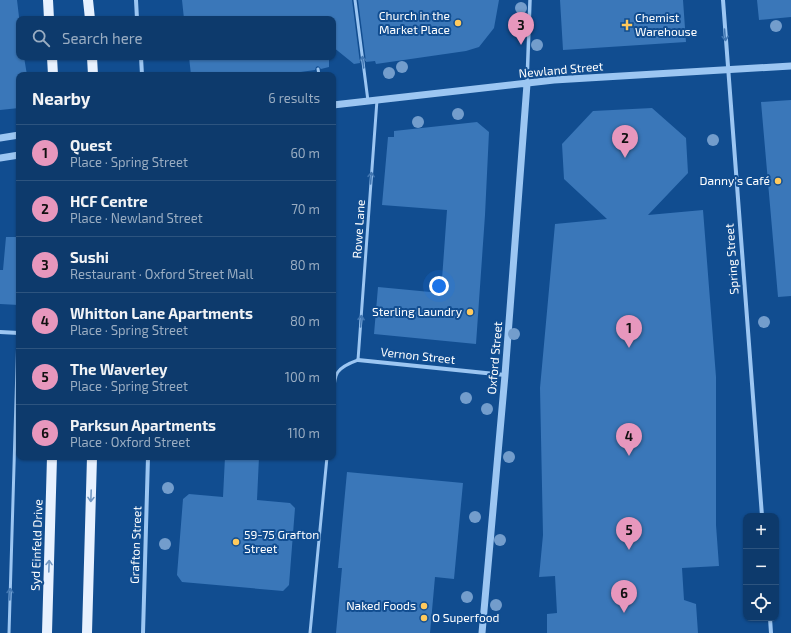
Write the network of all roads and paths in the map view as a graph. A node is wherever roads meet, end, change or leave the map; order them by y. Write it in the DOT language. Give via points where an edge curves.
graph roads {
  1 [pos="48,0"];
  2 [pos="88,0"];
  3 [pos="136,0"];
  4 [pos="355,0"];
  5 [pos="530,0"];
  6 [pos="723,0"];
  7 [pos="50,16"];
  8 [pos="90,16"];
  9 [pos="137,16"];
  10 [pos="52,60"];
  11 [pos="92,60"];
  12 [pos="140,60"];
  13 [pos="791,66"];
  14 [pos="318,69"];
  15 [pos="728,69"];
  16 [pos="53,72"];
  17 [pos="93,72"];
  18 [pos="142,72"];
  19 [pos="318,72"];
  20 [pos="527,84"];
  21 [pos="377,100"];
  22 [pos="368,101"];
  23 [pos="336,105"];
  24 [pos="16,135"];
  25 [pos="0,138"];
  26 [pos="16,155"];
  27 [pos="0,158"];
  28 [pos="0,332"];
  29 [pos="16,333"];
  30 [pos="358,360"];
  31 [pos="336,374"];
  32 [pos="504,375"];
  33 [pos="16,400"];
  34 [pos="52,460"];
  35 [pos="92,460"];
  36 [pos="148,460"];
  37 [pos="327,460"];
  38 [pos="762,513"];
  39 [pos="770,621"];
  40 [pos="9,633"];
  41 [pos="47,633"];
  42 [pos="87,633"];
  43 [pos="143,633"];
  44 [pos="310,633"];
  45 [pos="482,633"];
  46 [pos="771,633"];
  1 -- 7 [label="main road"];
  2 -- 8 [label="main road"];
  3 -- 9 [label="street"];
  22 -- 4 [label="lane, one-way"];
  5 -- 20 [label="street"];
  6 -- 15 [label="street, Spring Street, one-way"];
  10 -- 16 [label="main road"];
  11 -- 17 [label="main road"];
  12 -- 18 [label="street"];
  13 -- 15 [label="street, Newland Street"];
  14 -- 19 [label="lane"];
  15 -- 20 [label="street, Newland Street"];
  15 -- 38 [label="street, Spring Street"];
  20 -- 21 [label="street, Newland Street"];
  20 -- 32 [label="street, Oxford Street"];
  21 -- 22 [label="street, Newland Street"];
  30 -- 21 [label="lane, Rowe Lane, one-way"];
  22 -- 23 [label="street, Newland Street"];
  24 -- 25 [label="street"];
  26 -- 27 [label="street"];
  28 -- 29 [label="street"];
  30 -- 31 [label="lane" via="344,365"];
  30 -- 32 [label="street, Vernon Street"];
  32 -- 45 [label="street, Oxford Street"];
  40 -- 33 [label="lane, one-way"];
  41 -- 34 [label="main road, Syd Einfeld Drive, one-way"];
  35 -- 42 [label="main road, one-way"];
  36 -- 43 [label="street, Grafton Street"];
  37 -- 44 [label="lane"];
  39 -- 46 [label="street"];
}
